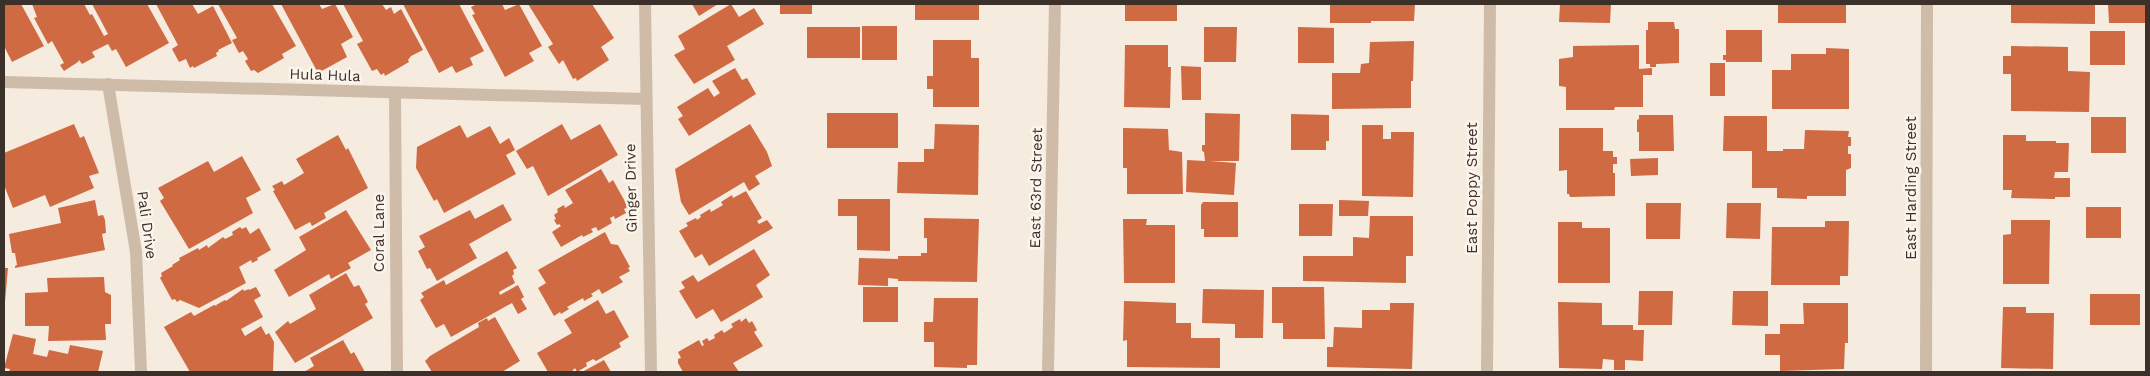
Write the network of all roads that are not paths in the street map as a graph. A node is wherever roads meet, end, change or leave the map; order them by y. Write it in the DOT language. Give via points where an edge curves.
graph roads {
  1 [pos="645,4"];
  2 [pos="1055,4"];
  3 [pos="1490,4"];
  4 [pos="1927,4"];
  5 [pos="4,82"];
  6 [pos="108,84"];
  7 [pos="395,94"];
  8 [pos="646,99"];
  9 [pos="141,372"];
  10 [pos="397,372"];
  11 [pos="651,372"];
  12 [pos="1048,372"];
  13 [pos="1488,372"];
  14 [pos="1926,372"];
  1 -- 8 [label="street, Ginger Drive"];
  2 -- 12 [label="street, East 63rd Street"];
  3 -- 13 [label="street, East Poppy Street"];
  4 -- 14 [label="street, East Harding Street"];
  5 -- 6 [label="street, Hula Hula"];
  6 -- 7 [label="street, Hula Hula"];
  6 -- 9 [label="street, Pali Drive" via="136,252"];
  7 -- 8 [label="street, Hula Hula"];
  7 -- 10 [label="street, Coral Lane"];
  8 -- 11 [label="street, Ginger Drive"];
}
